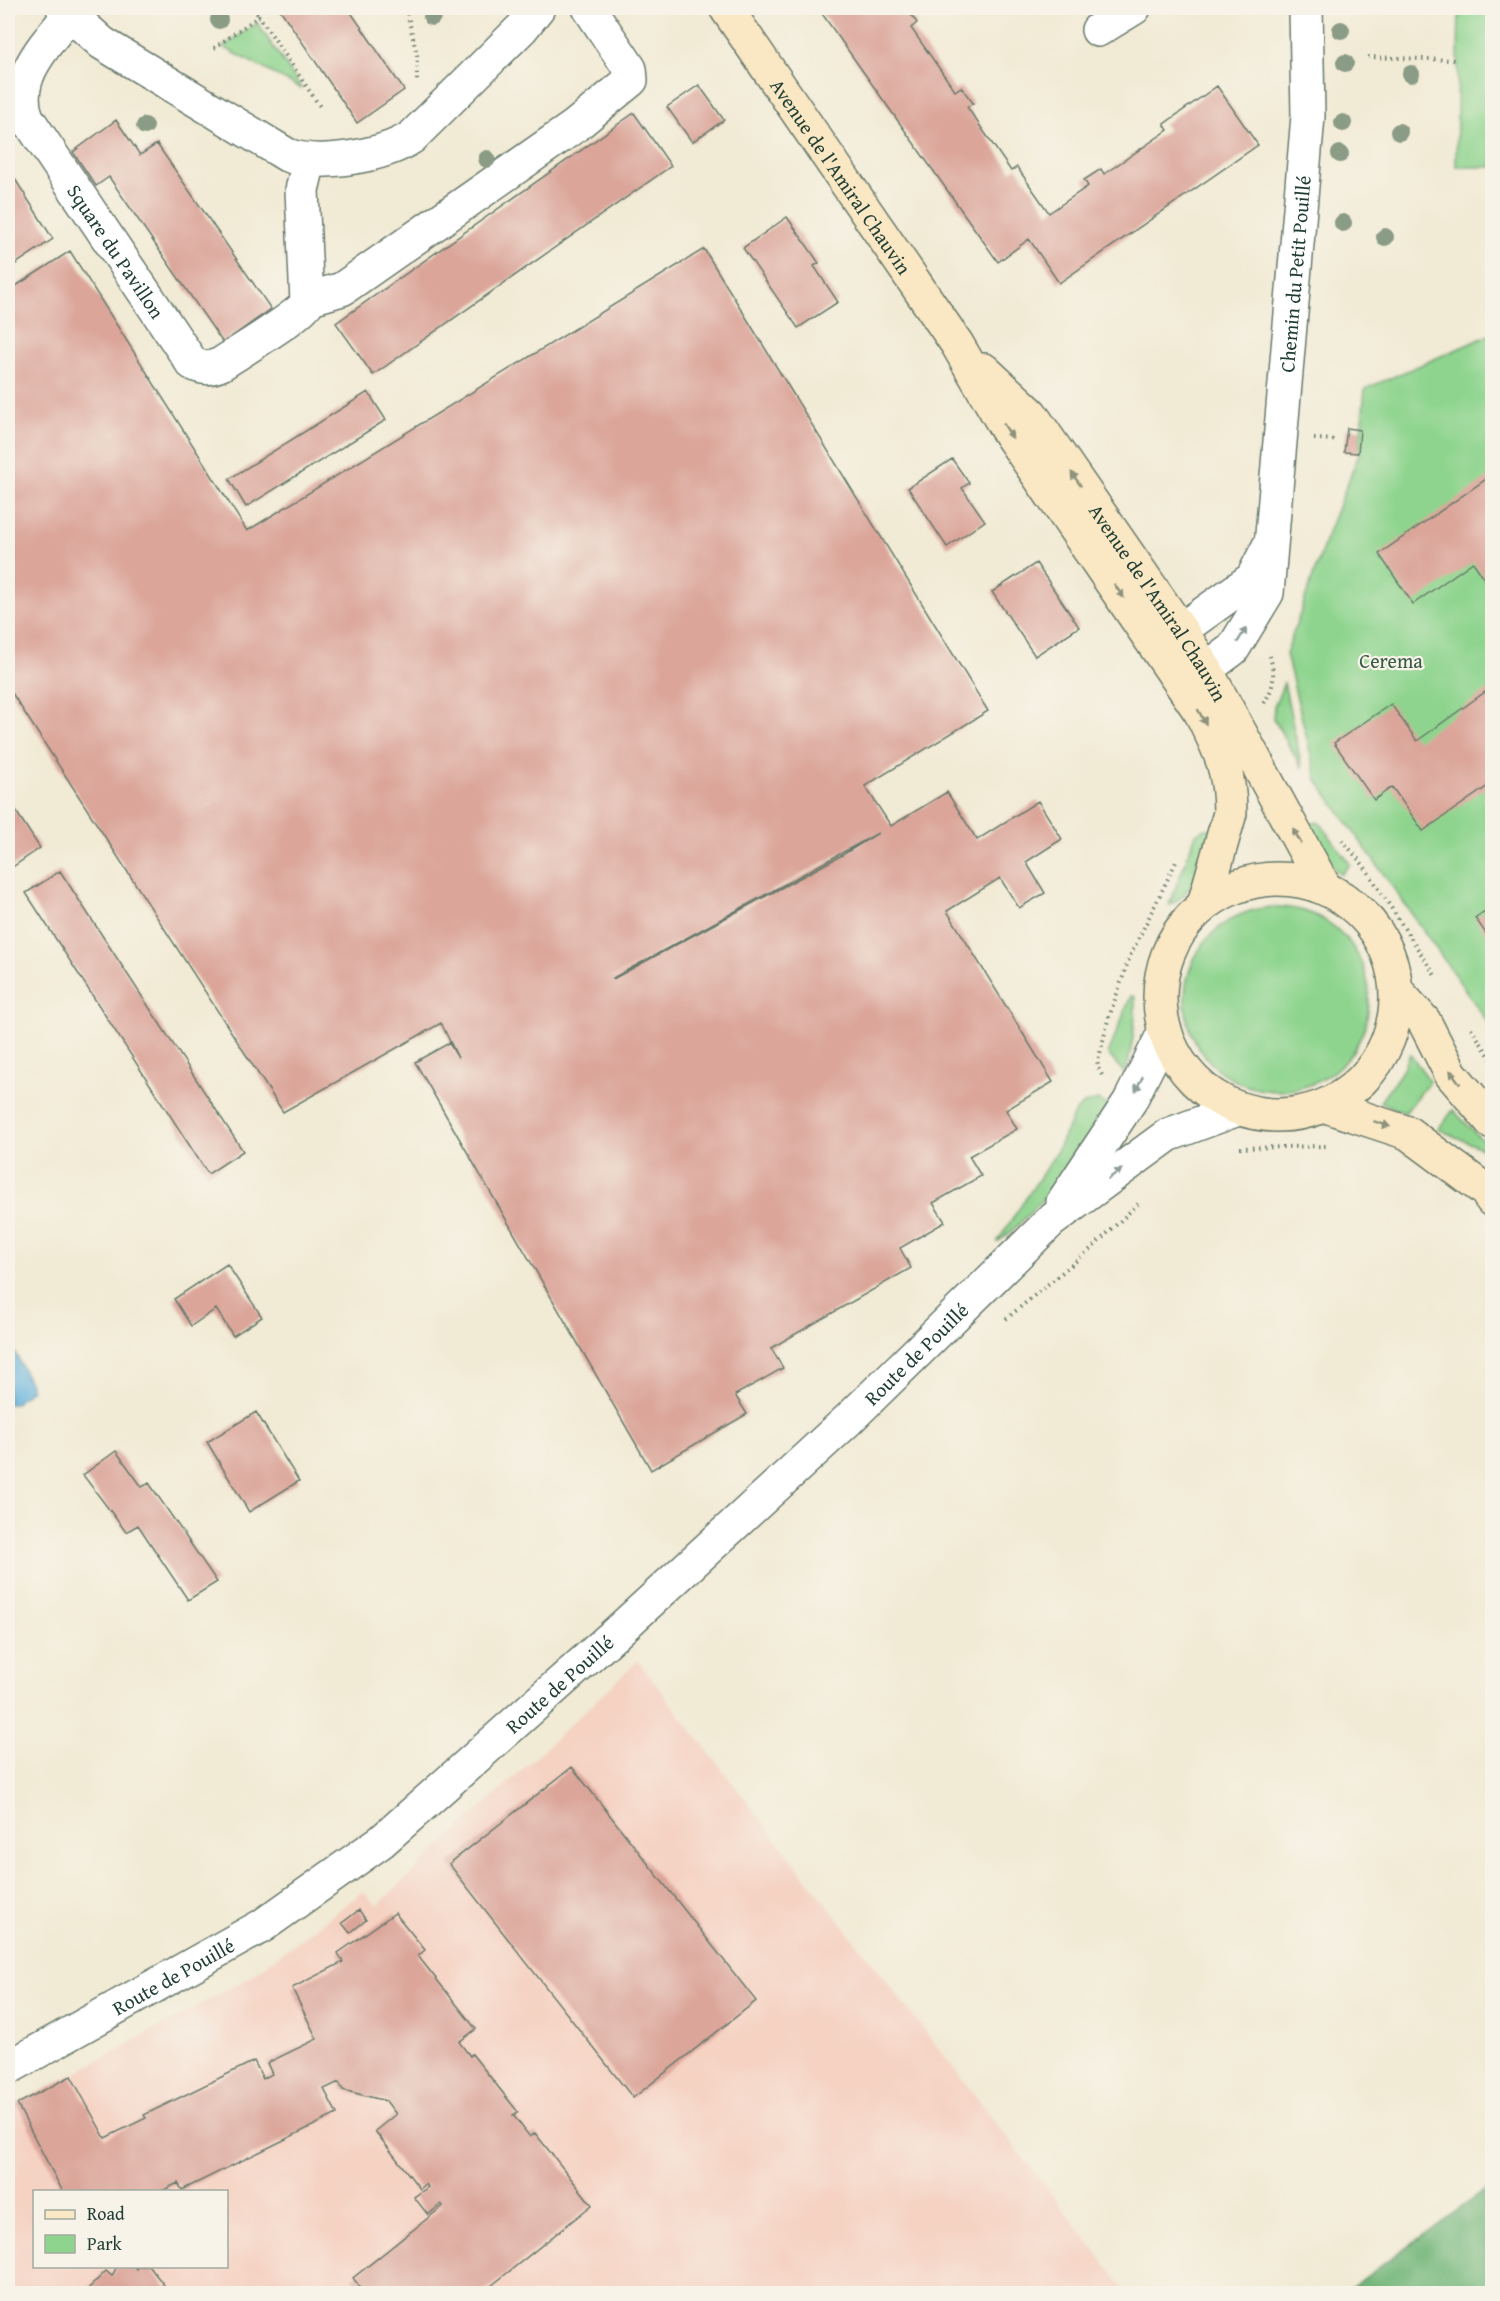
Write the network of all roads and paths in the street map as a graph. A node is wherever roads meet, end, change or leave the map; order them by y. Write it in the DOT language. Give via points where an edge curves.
graph roads {
  1 [pos="253,8"];
  2 [pos="406,8"];
  3 [pos="538,8"];
  4 [pos="589,8"];
  5 [pos="726,8"];
  6 [pos="1134,8"];
  7 [pos="1306,8"];
  8 [pos="67,10"];
  9 [pos="259,16"];
  10 [pos="1098,30"];
  11 [pos="214,48"];
  12 [pos="1368,57"];
  13 [pos="1455,60"];
  14 [pos="415,91"];
  15 [pos="321,108"];
  16 [pos="309,161"];
  17 [pos="308,296"];
  18 [pos="1305,438"];
  19 [pos="1336,440"];
  20 [pos="1272,539"];
  21 [pos="1170,640"];
  22 [pos="1194,678"];
  23 [pos="1341,838"];
  24 [pos="1179,855"];
  25 [pos="1325,888"];
  26 [pos="1204,904"];
  27 [pos="1438,980"];
  28 [pos="1397,991"];
  29 [pos="1468,1025"];
  30 [pos="1165,1031"];
  31 [pos="1492,1060"];
  32 [pos="1102,1076"];
  33 [pos="1326,1106"];
  34 [pos="1238,1109"];
  35 [pos="1492,1122"];
  36 [pos="1327,1146"];
  37 [pos="1232,1149"];
  38 [pos="1492,1200"];
  39 [pos="1141,1202"];
  40 [pos="1051,1221"];
  41 [pos="997,1326"];
  42 [pos="8,2068"];
  1 -- 9 [label="path"];
  2 -- 14 [label="path" via="417,55"];
  3 -- 16 [label="street, Square du Pavillon" via="402,144 382,151"];
  4 -- 17 [label="street" via="630,69 631,80 575,126 342,289"];
  5 -- 21 [label="main road, Avenue de l'Amiral Chauvin" via="957,344 1007,430"];
  6 -- 10 [label="street"];
  7 -- 20 [label="street, Chemin du Petit Pouillé" via="1308,116"];
  8 -- 16 [label="street, Square du Pavillon" via="102,43 286,155"];
  8 -- 17 [label="street, Square du Pavillon" via="27,74 22,106 185,356 201,368 221,364 304,308"];
  9 -- 11 [label="path"];
  9 -- 15 [label="path"];
  12 -- 13 [label="path"];
  16 -- 17 [label="street" via="302,190"];
  18 -- 19 [label="path"];
  20 -- 21 [label="street, Chemin du Petit Pouillé" via="1252,579"];
  22 -- 20 [label="street, Chemin du Petit Pouillé, one-way" via="1233,650 1267,593"];
  21 -- 22 [label="main road, Avenue de l'Amiral Chauvin"];
  25 -- 22 [label="main road, Avenue de l'Amiral Chauvin, one-way"];
  22 -- 26 [label="main road, Avenue de l'Amiral Chauvin, one-way" via="1201,713 1222,755 1230,800 1230,813"];
  23 -- 27 [label="path" via="1364,866"];
  24 -- 32 [label="path" via="1126,967 1097,1066"];
  25 -- 26 [label="main road" via="1294,879 1262,879 1231,888"];
  25 -- 28 [label="main road" via="1353,904 1376,929 1391,959"];
  26 -- 30 [label="main road" via="1180,930 1165,962 1159,997"];
  28 -- 33 [label="main road" via="1393,1027 1379,1060 1356,1087"];
  35 -- 28 [label="main road, one-way" via="1451,1074 1424,1021"];
  29 -- 31 [label="path"];
  30 -- 34 [label="main road" via="1181,1065 1206,1091"];
  30 -- 40 [label="street, Route de Pouillé, one-way" via="1130,1101"];
  33 -- 34 [label="main road" via="1297,1114 1267,1115"];
  33 -- 38 [label="main road, one-way" via="1408,1133 1485,1190"];
  40 -- 34 [label="street, Route de Pouillé, one-way" via="1168,1135"];
  36 -- 37 [label="path"];
  39 -- 41 [label="path"];
  40 -- 42 [label="street, Route de Pouillé" via="849,1419 382,1841 262,1926"];
}
